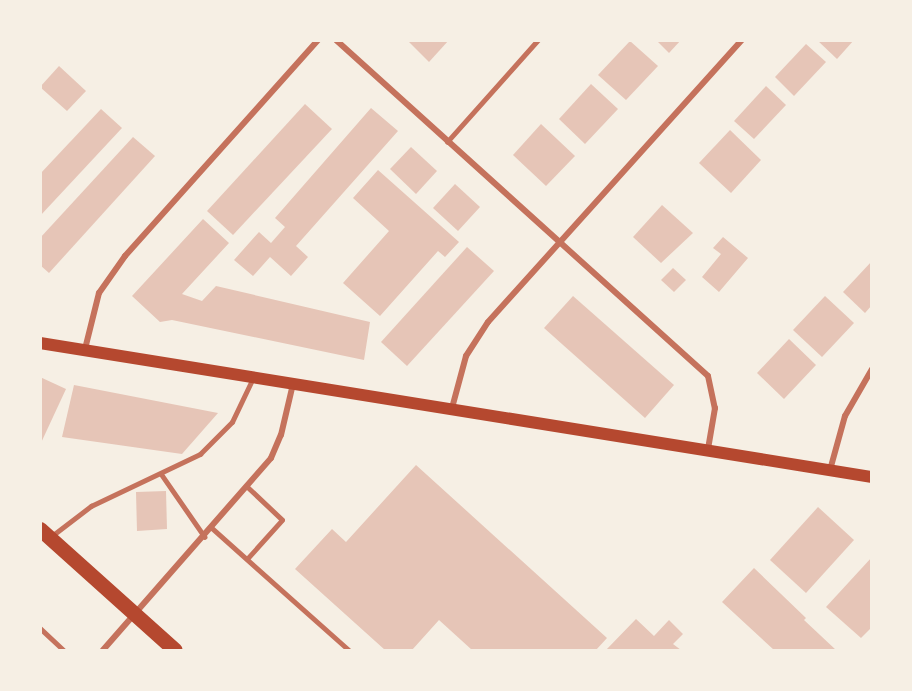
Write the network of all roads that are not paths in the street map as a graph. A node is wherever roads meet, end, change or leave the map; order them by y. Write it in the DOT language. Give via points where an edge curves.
graph roads {
  1 [pos="318,40"];
  2 [pos="336,40"];
  3 [pos="538,40"];
  4 [pos="742,40"];
  5 [pos="447,142"];
  6 [pos="560,243"];
  7 [pos="40,343"];
  8 [pos="85,349"];
  9 [pos="872,369"];
  10 [pos="253,377"];
  11 [pos="293,384"];
  12 [pos="452,408"];
  13 [pos="708,448"];
  14 [pos="830,470"];
  15 [pos="162,475"];
  16 [pos="872,477"];
  17 [pos="248,488"];
  18 [pos="213,528"];
  19 [pos="45,533"];
  20 [pos="205,537"];
  21 [pos="246,559"];
  22 [pos="135,615"];
  23 [pos="40,628"];
  24 [pos="64,651"];
  25 [pos="103,651"];
  26 [pos="175,651"];
  27 [pos="349,651"];
  1 -- 8 [label="street" via="125,256 99,293"];
  2 -- 5 [label="street"];
  3 -- 5 [label="lane"];
  4 -- 6 [label="street"];
  5 -- 6 [label="street"];
  6 -- 12 [label="street" via="488,322 466,356"];
  6 -- 13 [label="street" via="708,376 715,408"];
  7 -- 8 [label="main road"];
  8 -- 10 [label="main road"];
  9 -- 14 [label="street" via="845,417"];
  10 -- 11 [label="main road"];
  10 -- 15 [label="lane" via="232,422 200,454"];
  11 -- 12 [label="main road"];
  11 -- 17 [label="street" via="281,435"];
  12 -- 13 [label="main road"];
  13 -- 14 [label="main road"];
  14 -- 16 [label="main road"];
  15 -- 19 [label="lane" via="91,506"];
  15 -- 20 [label="lane"];
  17 -- 18 [label="street"];
  17 -- 21 [label="lane" via="282,520"];
  18 -- 20 [label="street"];
  18 -- 21 [label="lane"];
  19 -- 22 [label="main road"];
  20 -- 22 [label="street"];
  21 -- 27 [label="lane"];
  22 -- 25 [label="street"];
  22 -- 26 [label="main road"];
  23 -- 24 [label="lane"];
}
